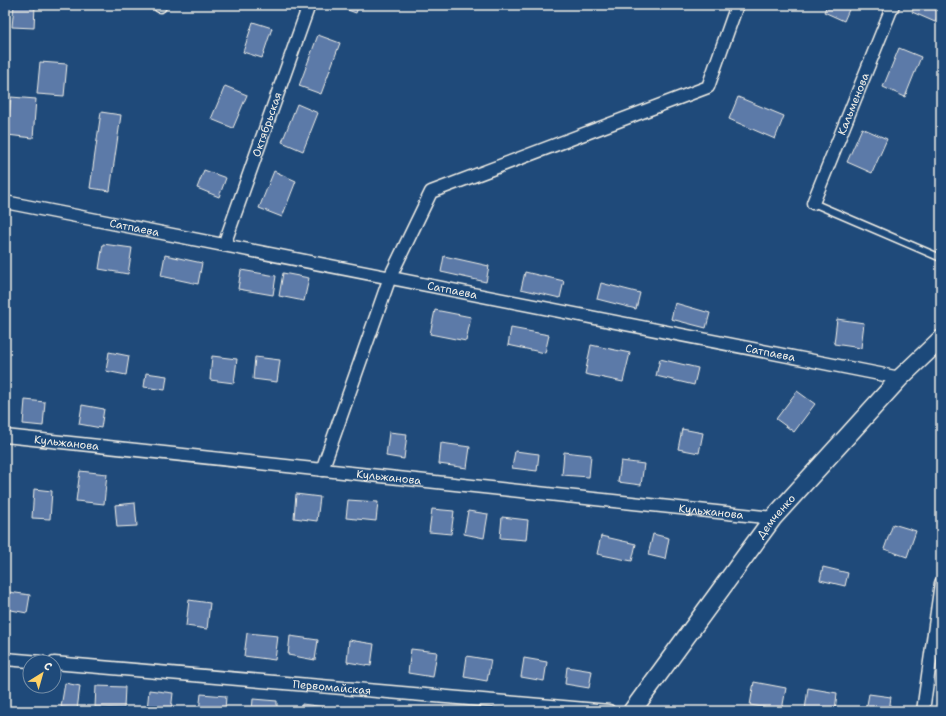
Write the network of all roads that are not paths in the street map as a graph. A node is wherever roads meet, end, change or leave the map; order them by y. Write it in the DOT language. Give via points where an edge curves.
graph roads {
  1 [pos="309,5"];
  2 [pos="737,5"];
  3 [pos="893,5"];
  4 [pos="5,202"];
  5 [pos="813,203"];
  6 [pos="224,245"];
  7 [pos="941,258"];
  8 [pos="390,277"];
  9 [pos="941,339"];
  10 [pos="900,378"];
  11 [pos="5,436"];
  12 [pos="322,470"];
  13 [pos="773,518"];
  14 [pos="941,583"];
  15 [pos="5,659"];
  16 [pos="22,660"];
  17 [pos="62,664"];
  18 [pos="610,711"];
  19 [pos="632,711"];
  20 [pos="923,711"];
  1 -- 6 [label="street, Октябрьская"];
  2 -- 8 [label="street" via="708,87 431,192"];
  3 -- 5 [label="street, Кальменова"];
  4 -- 6 [label="street, Сатпаева"];
  5 -- 7 [label="lane"];
  6 -- 8 [label="street, Сатпаева"];
  8 -- 10 [label="street, Сатпаева"];
  8 -- 12 [label="street"];
  9 -- 10 [label="street, Демченко"];
  10 -- 13 [label="street, Демченко"];
  11 -- 12 [label="street, Кульжанова"];
  12 -- 13 [label="street, Кульжанова"];
  13 -- 19 [label="street, Демченко"];
  14 -- 20 [label="street"];
  15 -- 16 [label="street"];
  17 -- 18 [label="street, Первомайская"];
}
